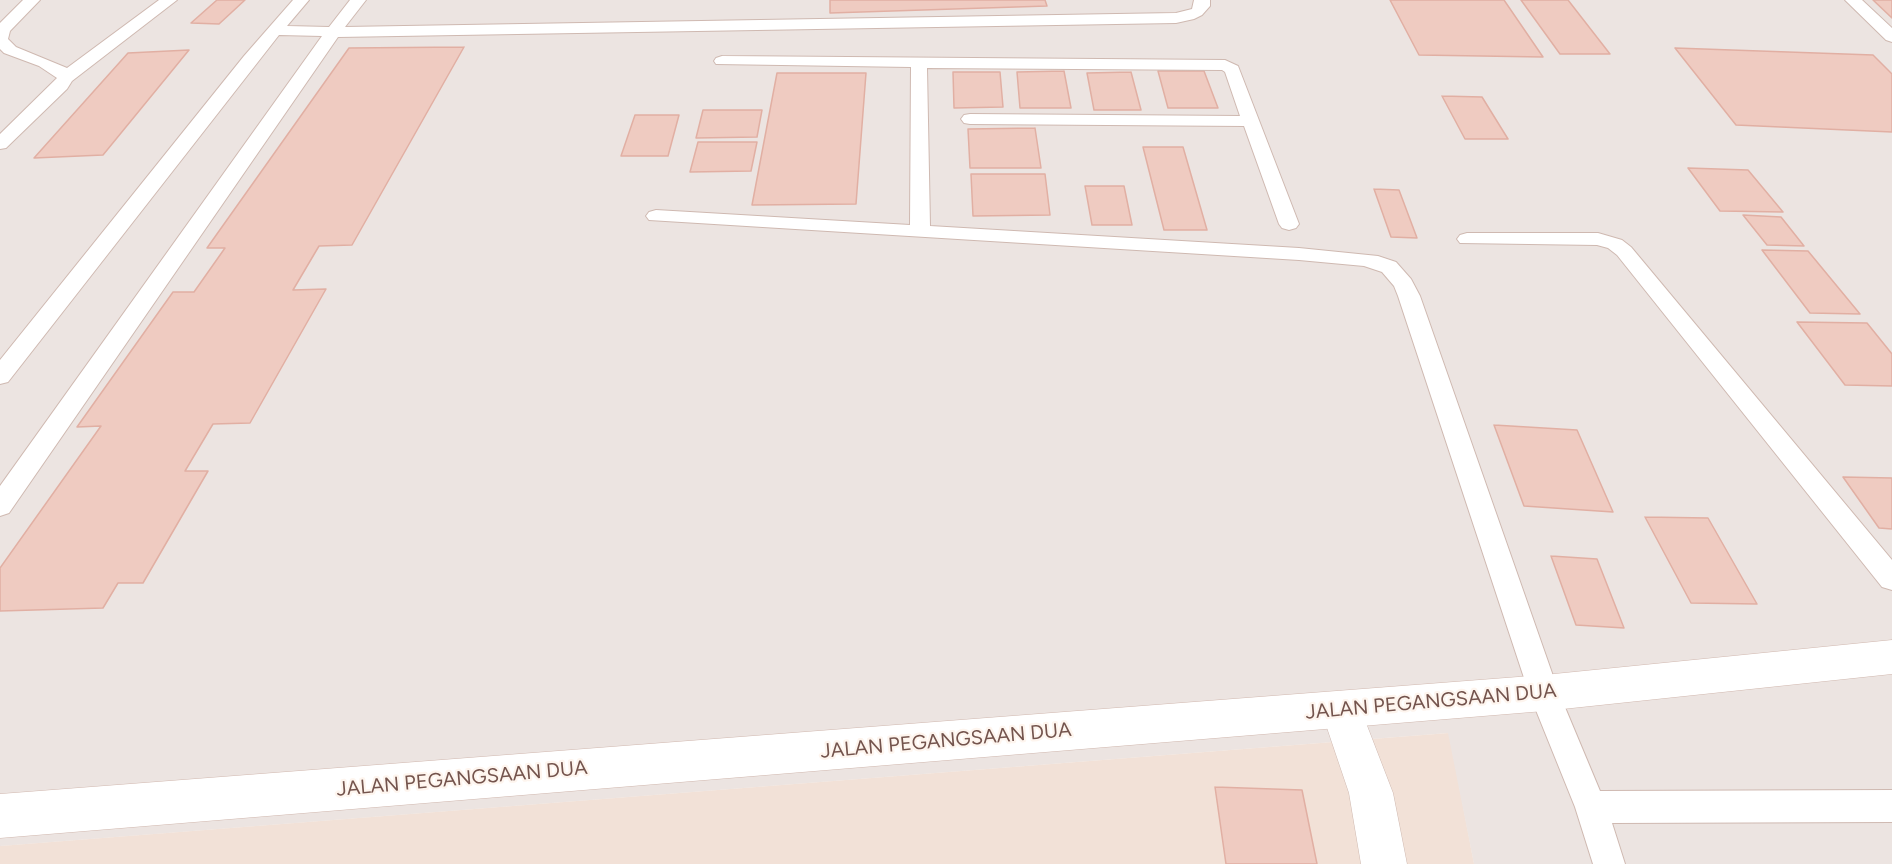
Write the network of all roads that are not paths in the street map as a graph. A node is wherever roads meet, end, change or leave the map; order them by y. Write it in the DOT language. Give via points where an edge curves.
graph roads {
  1 [pos="32,0"];
  2 [pos="169,0"];
  3 [pos="301,0"];
  4 [pos="358,0"];
  5 [pos="1202,0"];
  6 [pos="1853,0"];
  7 [pos="274,30"];
  8 [pos="333,32"];
  9 [pos="1892,37"];
  10 [pos="0,40"];
  11 [pos="0,62"];
  12 [pos="722,62"];
  13 [pos="45,63"];
  14 [pos="919,63"];
  15 [pos="65,78"];
  16 [pos="970,119"];
  17 [pos="1250,122"];
  18 [pos="0,144"];
  19 [pos="656,216"];
  20 [pos="1289,224"];
  21 [pos="920,232"];
  22 [pos="1467,239"];
  23 [pos="0,376"];
  24 [pos="0,506"];
  25 [pos="1892,579"];
  26 [pos="1892,657"];
  27 [pos="1544,693"];
  28 [pos="1341,710"];
  29 [pos="1892,806"];
  30 [pos="1591,807"];
  31 [pos="0,816"];
  32 [pos="1384,864"];
  33 [pos="1610,864"];
  1 -- 10 [label="lane" via="2,30"];
  2 -- 15 [label="lane"];
  3 -- 7 [label="lane"];
  4 -- 8 [label="lane"];
  5 -- 8 [label="lane" via="1197,12 1176,18"];
  6 -- 9 [label="lane"];
  7 -- 8 [label="lane"];
  7 -- 23 [label="lane"];
  8 -- 24 [label="lane"];
  10 -- 13 [label="lane" via="10,50"];
  11 -- 13 [label="lane"];
  12 -- 14 [label="lane"];
  13 -- 15 [label="lane"];
  14 -- 17 [label="lane" via="1222,64 1232,69"];
  14 -- 21 [label="lane"];
  15 -- 18 [label="lane"];
  16 -- 17 [label="lane"];
  17 -- 20 [label="lane"];
  19 -- 21 [label="lane"];
  21 -- 27 [label="lane" via="1299,254 1378,262 1389,267 1409,296"];
  22 -- 25 [label="lane" via="1598,238 1624,251"];
  26 -- 27 [label="main road, JALAN PEGANGSAAN DUA"];
  27 -- 28 [label="main road, JALAN PEGANGSAAN DUA"];
  27 -- 30 [label="lane"];
  28 -- 31 [label="main road, JALAN PEGANGSAAN DUA"];
  28 -- 32 [label="main road" via="1371,794"];
  29 -- 30 [label="lane"];
  30 -- 33 [label="lane"];
}
